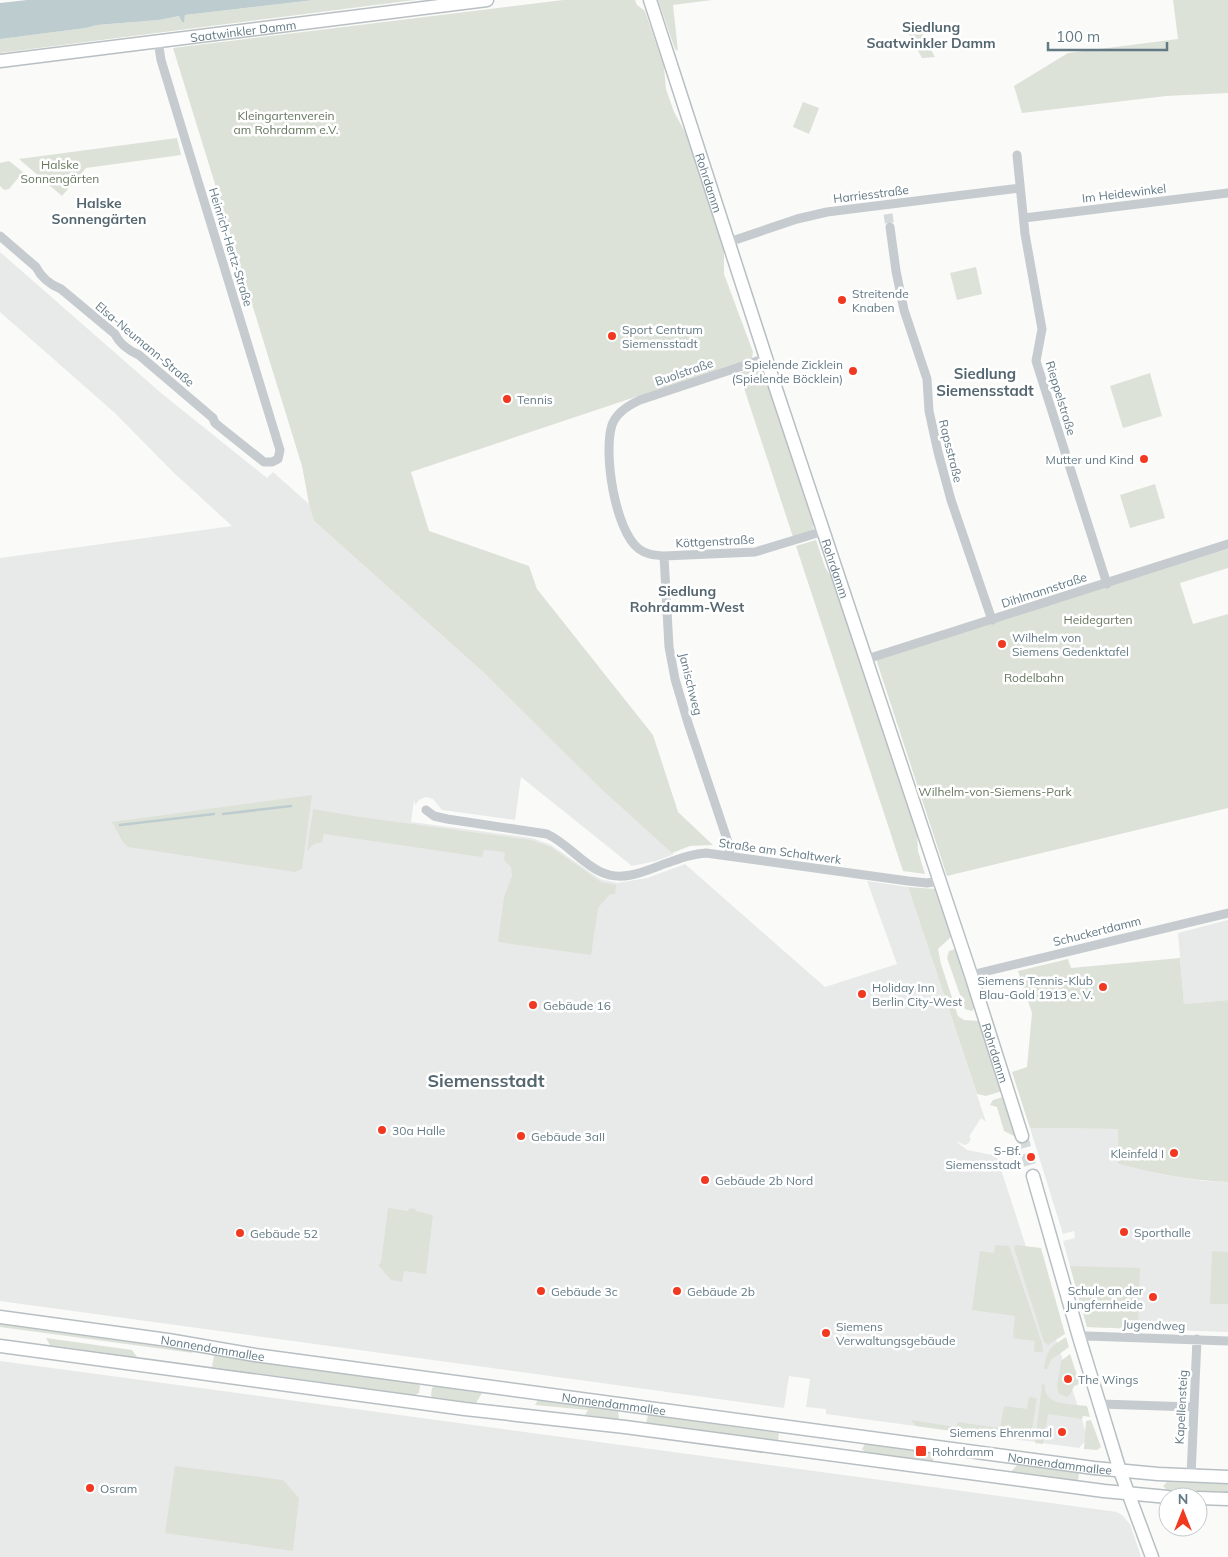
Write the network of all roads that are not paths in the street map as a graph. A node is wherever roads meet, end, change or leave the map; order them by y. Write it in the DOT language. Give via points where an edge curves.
graph roads {
  1 [pos="487,0"];
  2 [pos="650,0"];
  3 [pos="158,41"];
  4 [pos="0,61"];
  5 [pos="1017,155"];
  6 [pos="1020,188"];
  7 [pos="1228,193"];
  8 [pos="1024,218"];
  9 [pos="890,227"];
  10 [pos="0,236"];
  11 [pos="729,242"];
  12 [pos="766,358"];
  13 [pos="278,459"];
  14 [pos="824,531"];
  15 [pos="1228,544"];
  16 [pos="664,556"];
  17 [pos="1107,584"];
  18 [pos="992,620"];
  19 [pos="867,659"];
  20 [pos="426,810"];
  21 [pos="730,855"];
  22 [pos="940,881"];
  23 [pos="1228,913"];
  24 [pos="971,975"];
  25 [pos="1022,1136"];
  26 [pos="1033,1176"];
  27 [pos="0,1317"];
  28 [pos="1079,1337"];
  29 [pos="1197,1339"];
  30 [pos="1228,1340"];
  31 [pos="0,1346"];
  32 [pos="1100,1404"];
  33 [pos="1194,1407"];
  34 [pos="1120,1471"];
  35 [pos="1191,1476"];
  36 [pos="1228,1477"];
  37 [pos="1128,1494"];
  38 [pos="1158,1496"];
  39 [pos="1208,1498"];
  40 [pos="1228,1499"];
  41 [pos="1152,1557"];
  1 -- 3 [label="main road, Saatwinkler Damm"];
  2 -- 11 [label="main road, Rohrdamm"];
  3 -- 4 [label="main road, Saatwinkler Damm"];
  3 -- 13 [label="street, Heinrich-Hertz-Straße" via="178,119 280,450"];
  5 -- 6 [label="street, Rieppelstraße"];
  6 -- 8 [label="street, Rieppelstraße"];
  6 -- 11 [label="street, Harriesstraße" via="888,209 827,212"];
  7 -- 8 [label="street, Im Heidewinkel"];
  8 -- 17 [label="street, Rieppelstraße" via="1042,329 1036,361"];
  9 -- 18 [label="street, Rapsstraße" via="904,310 927,379 936,444 951,500"];
  10 -- 13 [label="street, Elsa-Neumann-Straße" via="54,286 115,334 117,340 213,418 215,424 231,437 264,462"];
  11 -- 12 [label="main road, Rohrdamm"];
  12 -- 14 [label="main road, Rohrdamm"];
  12 -- 16 [label="street, Buolstraße" via="640,400 615,419 610,451 620,519 638,549"];
  14 -- 16 [label="street, Köttgenstraße" via="755,552"];
  14 -- 19 [label="main road, Rohrdamm"];
  15 -- 17 [label="street, Dihlmannstraße"];
  16 -- 21 [label="street, Janischweg" via="673,672"];
  17 -- 18 [label="street, Dihlmannstraße"];
  18 -- 19 [label="street, Dihlmannstraße"];
  19 -- 22 [label="main road, Rohrdamm"];
  20 -- 21 [label="street, Straße am Schaltwerk" via="434,816 547,834 592,867 616,876 638,873 697,854"];
  21 -- 22 [label="street, Straße am Schaltwerk" via="908,881"];
  22 -- 24 [label="main road, Rohrdamm"];
  23 -- 24 [label="street, Schuckertdamm"];
  24 -- 25 [label="main road, Rohrdamm"];
  26 -- 28 [label="main road"];
  27 -- 34 [label="main road, Nonnendammallee" via="255,1355"];
  28 -- 29 [label="street, Jugendweg"];
  28 -- 32 [label="main road"];
  29 -- 30 [label="street, Jugendweg"];
  29 -- 33 [label="street, Kapellensteig"];
  31 -- 37 [label="main road, Nonnendammallee"];
  32 -- 33 [label="street"];
  32 -- 34 [label="main road"];
  33 -- 35 [label="street, Kapellensteig"];
  34 -- 35 [label="main road, Nonnendammallee"];
  34 -- 37 [label="main road"];
  35 -- 36 [label="main road, Nonnendammallee"];
  37 -- 38 [label="main road, Nonnendammallee"];
  37 -- 41 [label="main road"];
  39 -- 40 [label="main road"];
}
